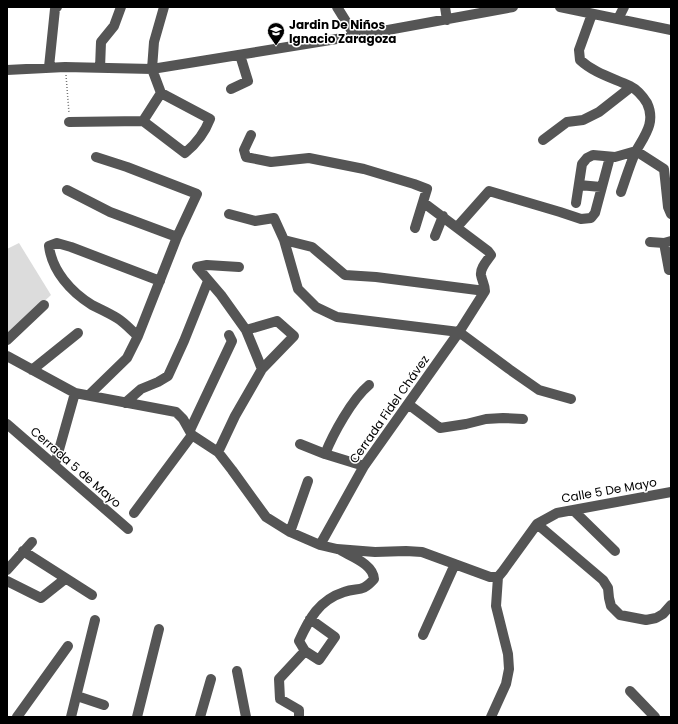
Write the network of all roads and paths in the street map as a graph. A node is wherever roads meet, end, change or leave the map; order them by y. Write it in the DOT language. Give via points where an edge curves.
graph roads {
  1 [pos="56,7"];
  2 [pos="121,7"];
  3 [pos="164,7"];
  4 [pos="337,7"];
  5 [pos="445,7"];
  6 [pos="513,7"];
  7 [pos="560,7"];
  8 [pos="624,7"];
  9 [pos="592,14"];
  10 [pos="618,19"];
  11 [pos="447,20"];
  12 [pos="671,30"];
  13 [pos="355,36"];
  14 [pos="240,55"];
  15 [pos="49,67"];
  16 [pos="65,67"];
  17 [pos="100,68"];
  18 [pos="152,69"];
  19 [pos="7,70"];
  20 [pos="631,87"];
  21 [pos="230,89"];
  22 [pos="161,93"];
  23 [pos="143,121"];
  24 [pos="69,122"];
  25 [pos="250,136"];
  26 [pos="543,140"];
  27 [pos="636,151"];
  28 [pos="96,157"];
  29 [pos="610,157"];
  30 [pos="579,185"];
  31 [pos="601,186"];
  32 [pos="67,190"];
  33 [pos="621,192"];
  34 [pos="424,203"];
  35 [pos="576,203"];
  36 [pos="229,214"];
  37 [pos="671,214"];
  38 [pos="443,216"];
  39 [pos="456,227"];
  40 [pos="415,228"];
  41 [pos="435,236"];
  42 [pos="177,237"];
  43 [pos="284,240"];
  44 [pos="650,242"];
  45 [pos="668,242"];
  46 [pos="239,267"];
  47 [pos="669,270"];
  48 [pos="160,281"];
  49 [pos="208,281"];
  50 [pos="485,291"];
  51 [pos="44,305"];
  52 [pos="246,330"];
  53 [pos="459,332"];
  54 [pos="78,333"];
  55 [pos="229,335"];
  56 [pos="138,336"];
  57 [pos="7,340"];
  58 [pos="7,356"];
  59 [pos="262,369"];
  60 [pos="32,370"];
  61 [pos="369,385"];
  62 [pos="75,393"];
  63 [pos="89,395"];
  64 [pos="571,399"];
  65 [pos="125,403"];
  66 [pos="408,404"];
  67 [pos="523,420"];
  68 [pos="7,424"];
  69 [pos="191,432"];
  70 [pos="300,444"];
  71 [pos="218,452"];
  72 [pos="325,454"];
  73 [pos="54,464"];
  74 [pos="364,466"];
  75 [pos="308,481"];
  76 [pos="671,492"];
  77 [pos="574,510"];
  78 [pos="134,513"];
  79 [pos="537,524"];
  80 [pos="128,529"];
  81 [pos="290,532"];
  82 [pos="32,542"];
  83 [pos="320,545"];
  84 [pos="337,549"];
  85 [pos="23,551"];
  86 [pos="615,551"];
  87 [pos="455,564"];
  88 [pos="7,570"];
  89 [pos="498,576"];
  90 [pos="65,579"];
  91 [pos="7,581"];
  92 [pos="92,595"];
  93 [pos="671,605"];
  94 [pos="310,619"];
  95 [pos="95,620"];
  96 [pos="159,629"];
  97 [pos="423,635"];
  98 [pos="68,646"];
  99 [pos="304,651"];
  100 [pos="237,671"];
  101 [pos="211,679"];
  102 [pos="630,691"];
  103 [pos="77,696"];
  104 [pos="104,705"];
  105 [pos="17,717"];
  106 [pos="71,717"];
  107 [pos="137,717"];
  108 [pos="200,717"];
  109 [pos="246,717"];
  110 [pos="299,717"];
  111 [pos="490,717"];
  112 [pos="655,717"];
  1 -- 15 [label="street"];
  2 -- 17 [label="street" via="114,26 101,42"];
  3 -- 18 [label="street" via="154,42"];
  4 -- 13 [label="street"];
  5 -- 11 [label="street"];
  6 -- 11 [label="street"];
  7 -- 9 [label="street"];
  8 -- 10 [label="street"];
  9 -- 10 [label="street"];
  9 -- 20 [label="street" via="579,50 580,60 588,67"];
  10 -- 12 [label="street"];
  11 -- 13 [label="street"];
  13 -- 14 [label="street"];
  14 -- 18 [label="street"];
  14 -- 21 [label="street" via="248,81"];
  15 -- 16 [label="street"];
  15 -- 19 [label="street"];
  16 -- 17 [label="street"];
  16 -- 24 [label="path"];
  17 -- 18 [label="street"];
  18 -- 22 [label="street"];
  20 -- 26 [label="street" via="599,112 583,120 567,122"];
  20 -- 27 [label="street" via="642,94 650,109 651,120 647,134"];
  22 -- 23 [label="street"];
  22 -- 23 [label="street" via="210,119 207,127 185,153"];
  23 -- 24 [label="street"];
  25 -- 34 [label="street" via="244,150 246,157 271,162 308,158 364,169 427,189"];
  27 -- 29 [label="street"];
  27 -- 33 [label="street"];
  27 -- 37 [label="street" via="664,169"];
  28 -- 42 [label="street" via="197,194"];
  29 -- 30 [label="street" via="593,155 587,158 582,164"];
  29 -- 31 [label="street"];
  30 -- 31 [label="street"];
  30 -- 35 [label="street"];
  31 -- 39 [label="street" via="595,213 591,218 581,219 489,191"];
  32 -- 42 [label="street" via="110,212"];
  34 -- 38 [label="street"];
  34 -- 40 [label="street"];
  36 -- 43 [label="street" via="255,221 274,218"];
  38 -- 39 [label="street"];
  38 -- 41 [label="street"];
  39 -- 50 [label="street" via="491,255 481,270"];
  42 -- 48 [label="street"];
  43 -- 50 [label="street" via="312,247 345,275"];
  43 -- 53 [label="street" via="298,289 316,307 337,316"];
  44 -- 45 [label="street"];
  45 -- 47 [label="street"];
  46 -- 49 [label="street" via="197,267"];
  48 -- 56 [label="street"];
  48 -- 56 [label="street" via="71,247 57,243 49,246 50,256 59,274 77,294 117,318"];
  49 -- 52 [label="street"];
  49 -- 65 [label="street" via="168,376 141,390"];
  50 -- 53 [label="street, Cerrada Fidel Chávez"];
  51 -- 57 [label="street"];
  52 -- 59 [label="street"];
  52 -- 59 [label="street" via="277,321 294,336"];
  53 -- 64 [label="street" via="539,390"];
  53 -- 66 [label="street, Cerrada Fidel Chávez"];
  54 -- 60 [label="street"];
  55 -- 69 [label="street, Cerrada 5 de Mayo" via="232,341"];
  56 -- 63 [label="street" via="127,358"];
  58 -- 60 [label="street"];
  59 -- 71 [label="street"];
  60 -- 62 [label="street"];
  61 -- 72 [label="street" via="344,417"];
  62 -- 63 [label="street"];
  62 -- 73 [label="street"];
  63 -- 65 [label="street"];
  65 -- 69 [label="street" via="176,412"];
  66 -- 67 [label="street" via="440,428 486,419"];
  66 -- 74 [label="street, Cerrada Fidel Chávez"];
  68 -- 73 [label="street, Cerrada 5 de Mayo"];
  69 -- 71 [label="street"];
  69 -- 78 [label="street, Cerrada 5 de Mayo"];
  70 -- 72 [label="street"];
  71 -- 81 [label="street" via="266,517"];
  72 -- 74 [label="street"];
  73 -- 80 [label="street, Cerrada 5 de Mayo"];
  74 -- 83 [label="street, Cerrada Fidel Chávez"];
  75 -- 81 [label="street"];
  76 -- 77 [label="street, Calle 5 De Mayo"];
  77 -- 79 [label="street, Calle 5 De Mayo" via="557,513"];
  77 -- 86 [label="street"];
  79 -- 89 [label="street, Calle 5 De Mayo"];
  79 -- 93 [label="street" via="603,580 608,588 611,606 620,615 646,620 663,614"];
  81 -- 83 [label="street"];
  82 -- 85 [label="street"];
  83 -- 84 [label="street"];
  84 -- 87 [label="street" via="422,552"];
  84 -- 94 [label="street" via="370,568 374,579 367,587 345,591 332,597 321,605"];
  85 -- 88 [label="street"];
  85 -- 90 [label="street"];
  87 -- 89 [label="street" via="490,577"];
  87 -- 97 [label="street"];
  89 -- 111 [label="street" via="496,606 508,654 509,669 506,684"];
  90 -- 91 [label="street" via="41,598"];
  90 -- 92 [label="street"];
  94 -- 99 [label="street" via="299,641"];
  94 -- 99 [label="street" via="335,637 319,660"];
  95 -- 103 [label="street"];
  96 -- 107 [label="street"];
  98 -- 105 [label="street"];
  99 -- 110 [label="street" via="279,679 280,699 299,710"];
  100 -- 109 [label="street"];
  101 -- 108 [label="street"];
  102 -- 112 [label="street"];
  103 -- 104 [label="street"];
  103 -- 106 [label="street"];
}
